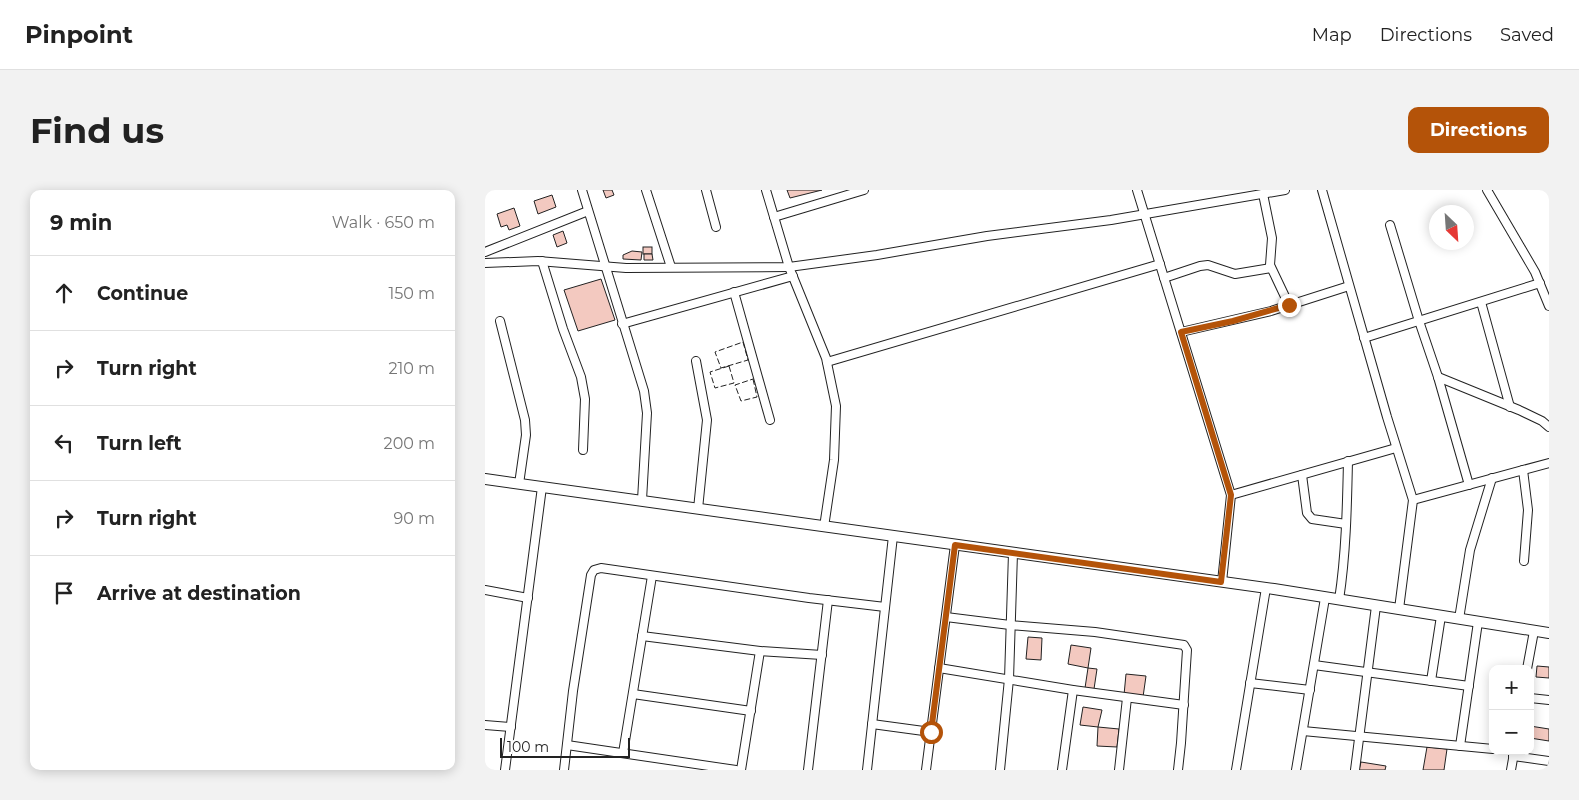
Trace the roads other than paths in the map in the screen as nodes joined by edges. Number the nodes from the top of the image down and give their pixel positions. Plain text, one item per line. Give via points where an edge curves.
1 (582, 190) edge
2 (646, 190) edge
3 (706, 190) edge
4 (766, 190) edge
5 (864, 190) edge
6 (1137, 190) edge
7 (1285, 190) edge
8 (1322, 190) edge
9 (1487, 190) edge
10 (1263, 194) junction
11 (588, 210) junction
12 (1144, 214) junction
13 (774, 217) junction
14 (1390, 226) dead end
15 (716, 227) dead end
16 (485, 252) edge
17 (542, 261) junction
18 (485, 263) edge
19 (1160, 264) junction
20 (604, 266) junction
21 (671, 267) junction
22 (789, 267) junction
23 (1271, 268) junction
24 (793, 276) junction
25 (1164, 278) junction
26 (1539, 283) junction
27 (1349, 286) junction
28 (734, 292) junction
29 (1481, 302) junction
30 (1548, 302) edge
31 (1289, 305) junction
32 (500, 321) dead end
33 (1419, 321) junction
34 (623, 324) junction
35 (1181, 332) junction
36 (1364, 338) junction
37 (697, 361) dead end
38 (827, 362) junction
39 (1438, 377) junction
40 (1510, 406) junction
41 (770, 420) dead end
42 (1549, 427) edge
43 (1396, 448) junction
44 (583, 450) dead end
45 (1349, 461) junction
46 (1549, 463) edge
47 (1523, 470) junction
48 (1302, 474) junction
49 (1492, 478) junction
50 (485, 479) edge
51 (519, 484) junction
52 (1469, 484) junction
53 (542, 487) junction
54 (1231, 495) junction
55 (642, 500) junction
56 (1413, 500) junction
57 (698, 508) junction
58 (1346, 524) junction
59 (824, 527) junction
60 (893, 536) junction
61 (955, 545) junction
62 (1013, 553) junction
63 (1524, 561) dead end
64 (652, 576) junction
65 (1221, 582) junction
66 (1266, 588) junction
67 (485, 590) edge
68 (528, 598) junction
69 (1325, 598) junction
70 (828, 600) junction
71 (1339, 600) junction
72 (1376, 606) junction
73 (885, 607) junction
74 (1399, 609) junction
75 (1441, 616) junction
76 (946, 617) junction
77 (1459, 619) junction
78 (1478, 622) junction
79 (1010, 625) junction
80 (1533, 631) junction
81 (1549, 633) edge
82 (642, 636) junction
83 (760, 651) junction
84 (822, 655) junction
85 (1314, 665) junction
86 (1528, 665) edge
87 (939, 668) junction
88 (1368, 672) junction
89 (1009, 678) junction
90 (1431, 681) junction
91 (1250, 683) junction
92 (1469, 686) junction
93 (1073, 690) junction
94 (1310, 690) junction
95 (633, 694) junction
96 (1127, 698) junction
97 (1534, 698) edge
98 (1549, 700) edge
99 (1184, 705) junction
100 (751, 711) junction
101 (872, 724) junction
102 (485, 725) edge
103 (511, 727) junction
104 (1303, 731) junction
105 (931, 732) junction
106 (1358, 736) junction
107 (567, 745) junction
108 (1460, 746) junction
109 (1489, 749) edge
110 (623, 753) junction
111 (1514, 755) edge
112 (1519, 755) edge
113 (1549, 761) edge
114 (505, 770) edge
115 (564, 770) edge
116 (736, 770) edge
117 (741, 770) edge
118 (808, 770) edge
119 (867, 770) edge
120 (926, 770) edge
121 (999, 770) edge
122 (1062, 770) edge
123 (1119, 770) edge
124 (1178, 770) edge
125 (1236, 770) edge
126 (1296, 770) edge
127 (1355, 770) edge
128 (1511, 770) edge

1 - 11 street
2 - 21 street
3 - 15 street
4 - 13 street
5 - 13 street
6 - 12 street
7 - 10 street
8 - 27 street
9 - 26 street
10 - 12 street
10 - 23 street via 1272,238
11 - 16 street
11 - 20 street
12 - 19 street
12 - 22 street
13 - 22 street
14 - 33 street
17 - 18 street
17 - 20 street
17 - 44 street via 581,377 585,399
19 - 25 street
19 - 38 street
20 - 21 street
20 - 34 street
21 - 22 street
22 - 24 street
23 - 25 street via 1235,274 1208,265
23 - 31 street
24 - 28 street
24 - 38 street
25 - 35 street
26 - 29 street
26 - 30 street
27 - 31 street
27 - 36 street
28 - 34 street
28 - 41 street
29 - 33 street
29 - 40 street
31 - 35 street
32 - 51 street via 525,420
33 - 36 street
33 - 39 street
34 - 55 street via 644,391 647,413
35 - 54 street
36 - 43 street
37 - 57 street via 707,420
38 - 59 street via 836,406 834,460
39 - 40 street
39 - 52 street
40 - 42 street
43 - 45 street
43 - 56 street
45 - 48 street
45 - 58 street
46 - 47 street
47 - 49 street
47 - 63 street via 1528,510
48 - 54 street
48 - 58 street via 1309,516
49 - 52 street
49 - 77 street via 1470,550
50 - 51 street
51 - 53 street
52 - 56 street
53 - 55 street
53 - 68 street
54 - 65 street
55 - 57 street
56 - 74 street
57 - 59 street
58 - 71 street
59 - 60 street
60 - 61 street
60 - 73 street
61 - 62 street
61 - 76 street
62 - 65 street
62 - 79 street
64 - 70 street
64 - 82 street
64 - 107 street via 601,568 591,575
65 - 66 street
66 - 69 street
66 - 91 street
67 - 68 street
68 - 103 street
69 - 71 street
69 - 85 street
70 - 73 street
70 - 84 street
71 - 72 street
72 - 74 street
72 - 88 street
73 - 101 street
74 - 75 street
75 - 77 street
75 - 90 street
76 - 79 street
76 - 87 street
77 - 78 street
78 - 80 street
78 - 92 street
79 - 89 street
79 - 99 street via 1095,632 1184,645 1187,650
80 - 81 street
80 - 86 street
82 - 83 street
82 - 95 street
83 - 84 street
83 - 100 street
84 - 118 street
85 - 88 street
85 - 94 street
87 - 89 street
87 - 105 street
88 - 90 street
88 - 106 street
89 - 93 street
89 - 121 street
90 - 92 street
91 - 94 street
91 - 125 street
92 - 108 street
93 - 96 street
93 - 122 street
94 - 104 street
95 - 100 street
95 - 110 street
96 - 99 street
96 - 123 street
97 - 98 street
99 - 124 street
100 - 117 street
101 - 105 street
101 - 119 street
102 - 103 street
103 - 114 street
104 - 106 street
104 - 126 street
105 - 120 street
106 - 108 street
106 - 127 street
107 - 110 street
107 - 115 street
108 - 109 street
110 - 116 street
111 - 128 street
112 - 113 street

